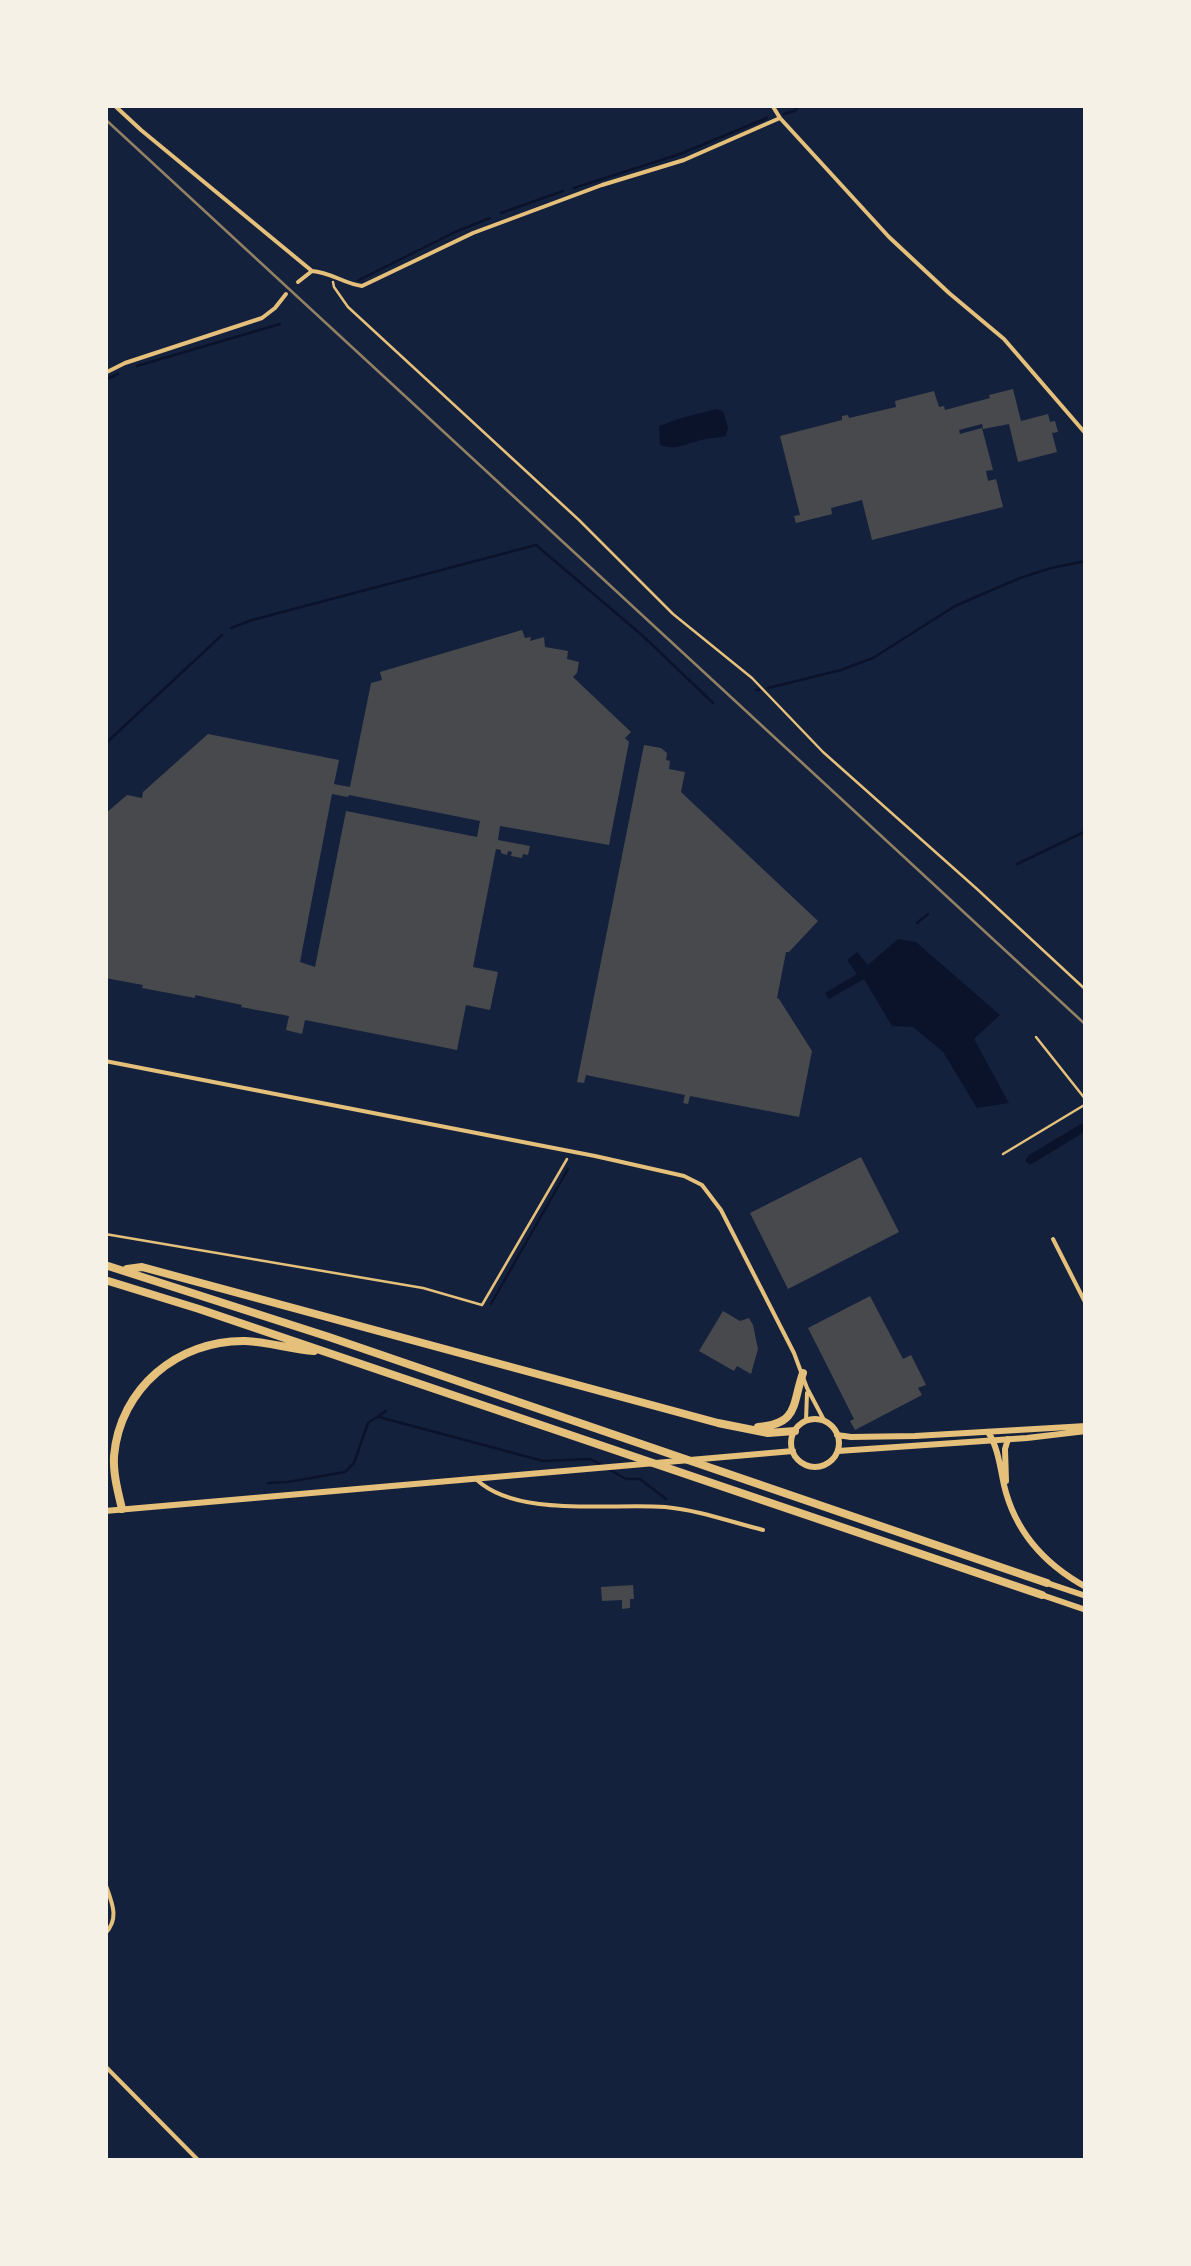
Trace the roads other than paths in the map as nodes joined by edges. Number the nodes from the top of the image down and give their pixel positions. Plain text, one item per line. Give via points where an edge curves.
1 (114, 105) edge
2 (772, 105) edge
3 (780, 118) junction
4 (312, 271) junction
5 (298, 282) dead end
6 (286, 294) dead end
7 (105, 373) edge
8 (1086, 434) edge
9 (105, 1062) edge
10 (1053, 1239) dead end
11 (105, 1266) edge
12 (122, 1270) junction
13 (105, 1280) edge
14 (1086, 1304) edge
15 (326, 1352) junction
16 (802, 1373) junction
17 (807, 1388) junction
18 (806, 1422) junction
19 (825, 1422) junction
20 (746, 1428) junction
21 (1086, 1429) edge
22 (795, 1431) junction
23 (988, 1432) junction
24 (838, 1435) junction
25 (1008, 1439) junction
26 (994, 1440) junction
27 (793, 1451) junction
28 (838, 1451) junction
29 (477, 1480) junction
30 (1007, 1497) junction
31 (122, 1509) junction
32 (105, 1511) edge
33 (763, 1530) dead end
34 (1047, 1583) joint
35 (1086, 1587) edge
36 (1042, 1595) joint
37 (1086, 1596) edge
38 (1086, 1610) edge
39 (105, 1884) edge
40 (105, 1934) edge
41 (105, 2066) edge
42 (199, 2161) edge

1 - 4 street
2 - 3 street
3 - 4 street via 684,160 473,232 362,286
3 - 8 street via 915,262 1004,339
4 - 5 street
6 - 7 street via 262,318
9 - 16 street via 684,1176 702,1185 721,1210
10 - 14 street
11 - 12 highway
12 - 20 highway via 142,1267
12 - 34 highway
13 - 15 highway
15 - 31 highway via 244,1341 169,1362 138,1392 120,1424 114,1461
15 - 36 highway
16 - 17 street
16 - 20 highway via 789,1416 772,1426
17 - 18 street
17 - 19 street
18 - 19 main road
18 - 22 main road
19 - 24 main road
20 - 22 highway
21 - 23 main road
21 - 25 main road
22 - 27 main road
23 - 24 main road
23 - 26 main road
24 - 28 main road
25 - 26 main road
25 - 30 main road
26 - 28 main road
26 - 30 main road
27 - 28 main road via 815,1467
27 - 29 main road
29 - 31 main road
29 - 33 street via 502,1496 547,1506 688,1510
30 - 35 main road via 1040,1554
31 - 32 main road
34 - 37 main road
36 - 38 main road
39 - 40 street via 114,1908 114,1924
41 - 42 street

